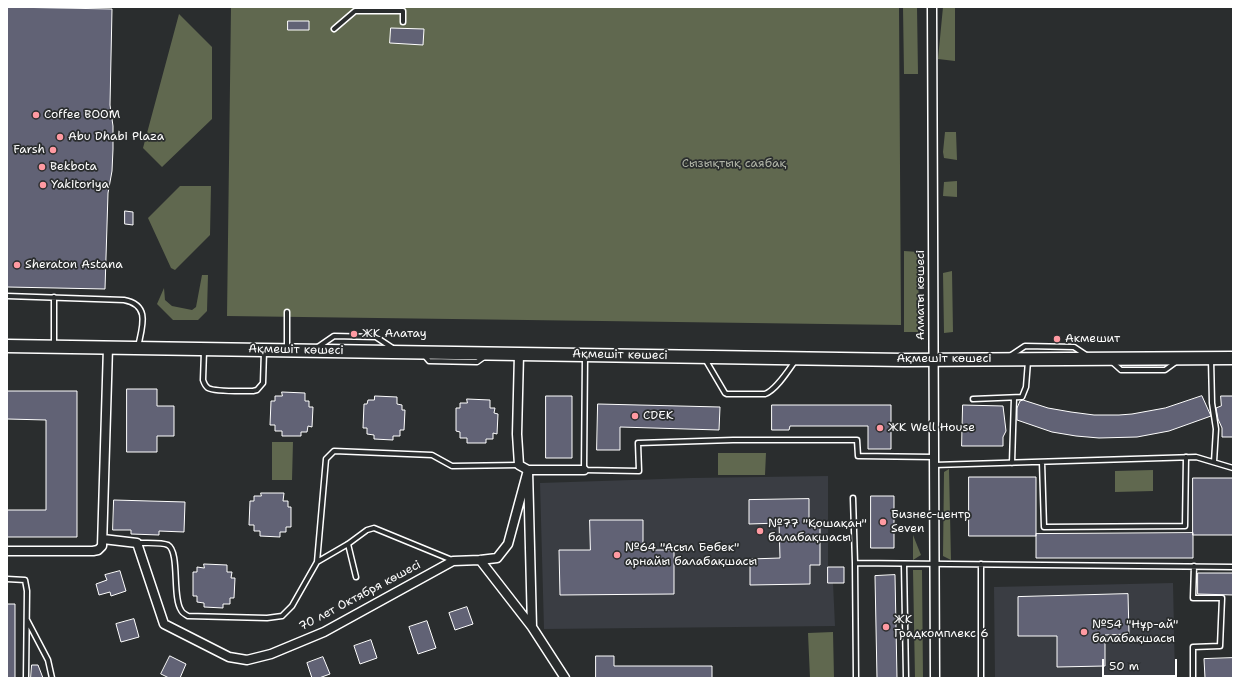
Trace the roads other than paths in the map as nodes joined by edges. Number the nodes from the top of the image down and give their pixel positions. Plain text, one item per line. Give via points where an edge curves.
1 (932, 7) edge
2 (403, 22) dead end
3 (334, 29) dead end
4 (7, 296) edge
5 (54, 297) junction
6 (287, 312) dead end
7 (7, 346) edge
8 (54, 347) junction
9 (108, 347) junction
10 (138, 348) junction
11 (204, 349) junction
12 (264, 350) junction
13 (287, 350) junction
14 (519, 354) junction
15 (585, 355) junction
16 (704, 356) junction
17 (798, 358) junction
18 (1211, 358) junction
19 (1233, 358) edge
20 (933, 359) junction
21 (1006, 359) junction
22 (1028, 359) junction
23 (1091, 359) junction
24 (1014, 398) junction
25 (973, 399) dead end
26 (1186, 457) junction
27 (934, 461) junction
28 (1012, 462) junction
29 (1042, 462) junction
30 (1214, 462) junction
31 (519, 464) junction
32 (1233, 468) edge
33 (528, 470) junction
34 (584, 470) junction
35 (853, 498) dead end
36 (103, 539) junction
37 (137, 543) junction
38 (348, 544) junction
39 (7, 551) edge
40 (480, 560) junction
41 (453, 561) junction
42 (317, 562) junction
43 (855, 564) junction
44 (904, 564) junction
45 (935, 564) junction
46 (981, 564) junction
47 (1194, 566) junction
48 (1233, 567) edge
49 (356, 577) dead end
50 (7, 579) edge
51 (26, 618) junction
52 (532, 627) junction
53 (26, 678) edge
54 (52, 678) edge
55 (565, 678) edge
56 (856, 678) edge
57 (906, 678) edge
58 (935, 678) edge
59 (980, 678) edge
60 (1193, 678) edge

1 - 20 street, Алматы көшесі
2 - 3 lane via 404,11 355,11
4 - 5 lane
5 - 8 lane
5 - 10 lane via 124,300 135,303 142,314
6 - 13 lane
7 - 8 main road, Ақмешіт көшесі
8 - 9 main road, Ақмешіт көшесі
9 - 10 main road, Ақмешіт көшесі
9 - 36 street
10 - 11 main road, Ақмешіт көшесі
11 - 12 main road, Ақмешіт көшесі
11 - 12 lane via 203,380 208,388 252,391 258,390 263,383
12 - 13 main road, Ақмешіт көшесі
13 - 14 main road, Ақмешіт көшесі
14 - 15 main road, Ақмешіт көшесі
14 - 31 street
15 - 16 main road, Ақмешіт көшесі
15 - 34 lane
16 - 17 main road, Ақмешіт көшесі
16 - 17 lane via 725,393 744,394 768,393
17 - 20 main road, Ақмешіт көшесі
18 - 19 main road, Ақмешіт көшесі
18 - 23 main road, Ақмешіт көшесі
18 - 30 lane via 1212,403 1216,429
20 - 21 main road, Ақмешіт көшесі
20 - 27 street, Алматы көшесі
21 - 22 main road, Ақмешіт көшесі
21 - 23 lane via 1024,346 1074,347
22 - 23 main road, Ақмешіт көшесі
22 - 24 lane via 1026,387 1022,397
24 - 25 lane
24 - 28 lane
26 - 29 lane
26 - 29 lane via 1185,526 1044,527
26 - 30 lane
27 - 28 lane
27 - 34 lane via 858,456 857,440 734,440 638,443 639,471
27 - 45 street, Алматы көшесі
28 - 29 lane
30 - 32 lane
31 - 33 street
31 - 42 lane via 452,466 432,455 334,451 326,459
33 - 34 street
33 - 40 street, 70 лет Октября көшесі via 508,544 497,558
33 - 52 street
35 - 43 lane
36 - 37 street
36 - 39 street via 102,546 93,551
37 - 41 street, 70 лет Октября көшесі via 164,624 229,657 247,660 271,654 324,632
37 - 42 lane via 166,544 171,547 177,604 181,612 188,616 282,616 292,606
38 - 41 lane via 374,528
38 - 42 lane
38 - 49 lane
40 - 41 street, 70 лет Октября көшесі
40 - 52 street
43 - 44 lane
43 - 56 lane
44 - 45 lane
44 - 57 lane
45 - 46 lane
45 - 58 street, Алматы көшесі
46 - 47 lane
46 - 59 lane
47 - 48 lane
47 - 60 lane via 1193,598 1222,598 1220,646 1193,647
50 - 51 lane via 25,580
51 - 53 lane
51 - 54 lane via 48,660
52 - 55 street

